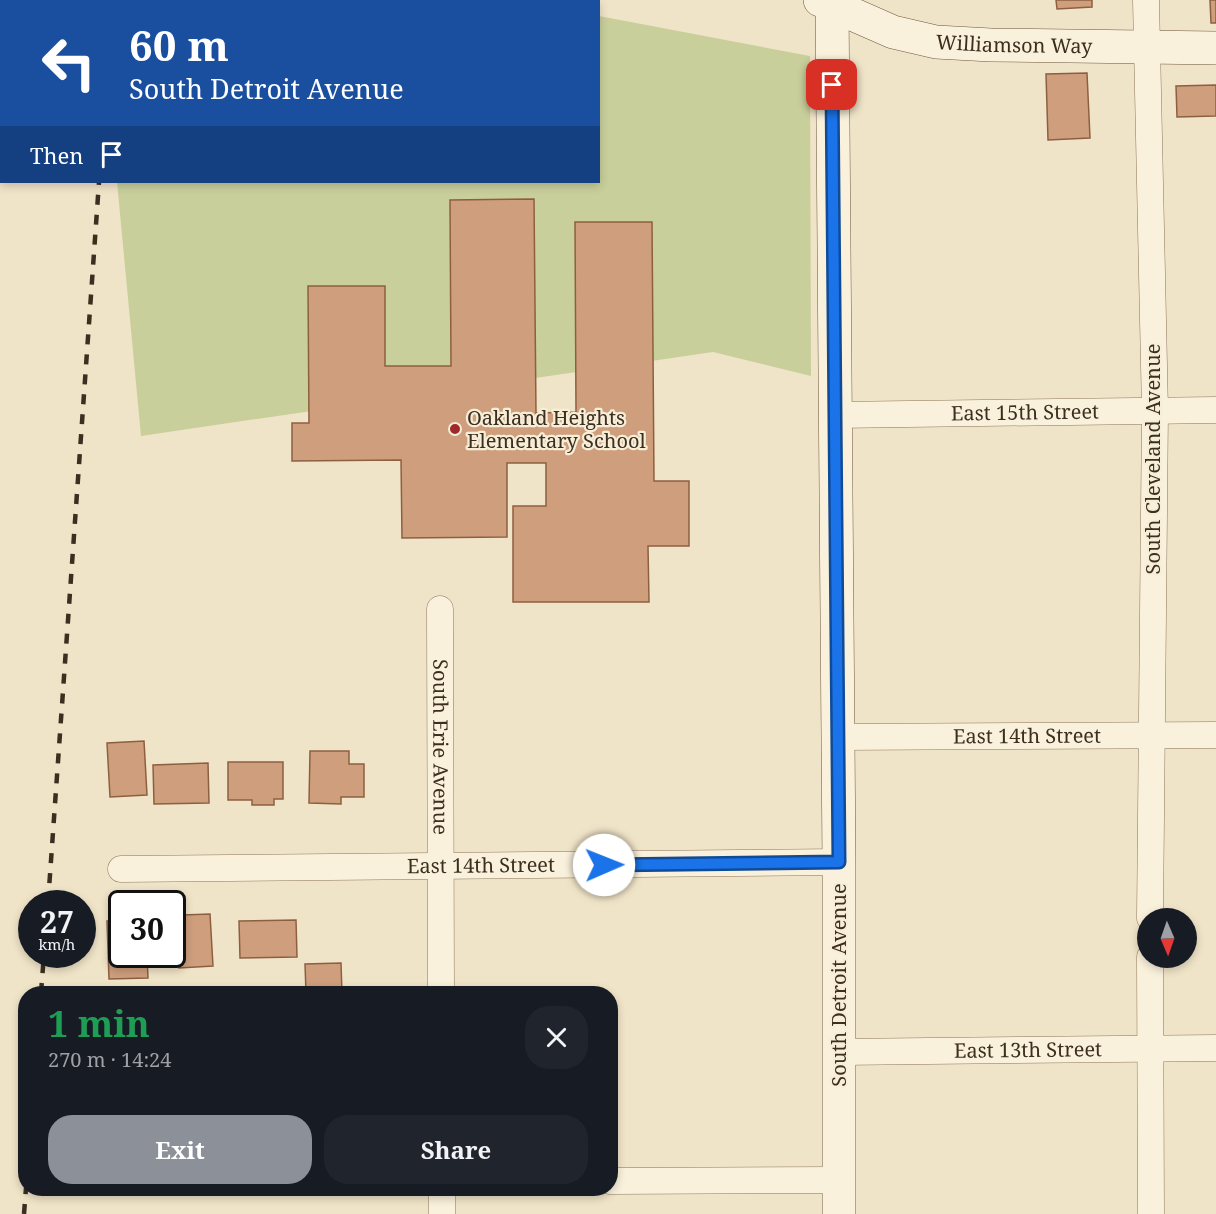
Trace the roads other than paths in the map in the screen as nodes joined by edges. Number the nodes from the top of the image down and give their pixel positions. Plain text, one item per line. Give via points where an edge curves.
1 (1146, 0) edge
2 (828, 2) edge
3 (1146, 46) junction
4 (1216, 48) edge
5 (1216, 410) edge
6 (1155, 411) junction
7 (835, 416) junction
8 (440, 609) dead end
9 (1152, 735) junction
10 (1216, 735) edge
11 (838, 737) junction
12 (839, 862) junction
13 (440, 867) junction
14 (121, 869) dead end
15 (1150, 908) edge
16 (1150, 968) edge
17 (441, 986) edge
18 (1149, 1047) junction
19 (1216, 1048) edge
20 (839, 1052) junction
21 (839, 1180) junction
22 (618, 1181) edge
23 (442, 1196) edge
24 (442, 1214) edge
25 (839, 1214) edge
26 (1151, 1214) edge

1 - 3 street, South Cleveland Avenue
2 - 3 street, Williamson Way via 893,32 936,42
2 - 7 street, South Detroit Avenue
3 - 4 street, Williamson Way
3 - 6 street, South Cleveland Avenue
5 - 6 street, East 15th Street
6 - 7 street, East 15th Street
6 - 9 street, South Cleveland Avenue
7 - 11 street, South Detroit Avenue
8 - 13 street, South Erie Avenue
9 - 10 street, East 14th Street
9 - 11 street, East 14th Street
9 - 15 street, South Cleveland Avenue
11 - 12 street, South Detroit Avenue
12 - 13 street, East 14th Street
12 - 20 street, South Detroit Avenue
13 - 14 street, East 14th Street
13 - 17 street, South Erie Avenue
16 - 18 street
18 - 19 street, East 13th Street
18 - 20 street, East 13th Street
18 - 26 street
20 - 21 street, South Detroit Avenue
21 - 22 street
21 - 25 street, South Detroit Avenue
23 - 24 street

